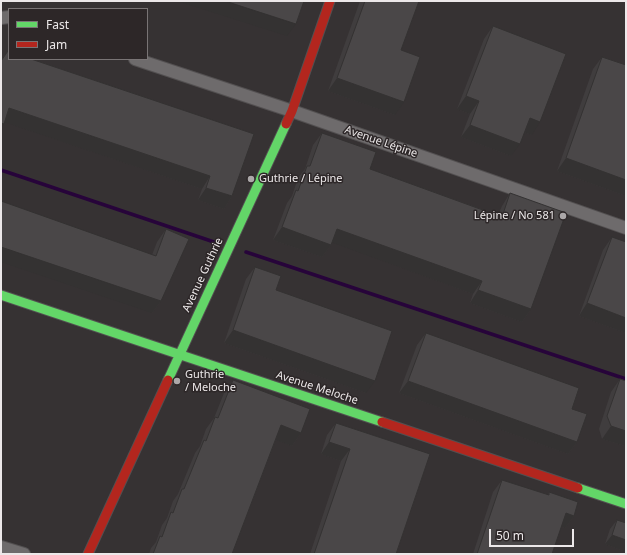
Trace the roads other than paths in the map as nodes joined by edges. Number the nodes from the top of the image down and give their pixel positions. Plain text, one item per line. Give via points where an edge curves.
1 (330, 1) edge
2 (138, 60) edge
3 (292, 111) junction
4 (626, 228) edge
5 (1, 295) edge
6 (180, 354) junction
7 (626, 504) edge
8 (1, 547) edge
9 (24, 554) edge
10 (88, 554) edge

1 - 3 street, Avenue Guthrie
2 - 3 street, Avenue Lépine
3 - 4 street, Avenue Lépine
3 - 6 street, Avenue Guthrie
5 - 6 street, Avenue Meloche
6 - 7 street, Avenue Meloche
6 - 10 street, Avenue Guthrie
8 - 9 street

